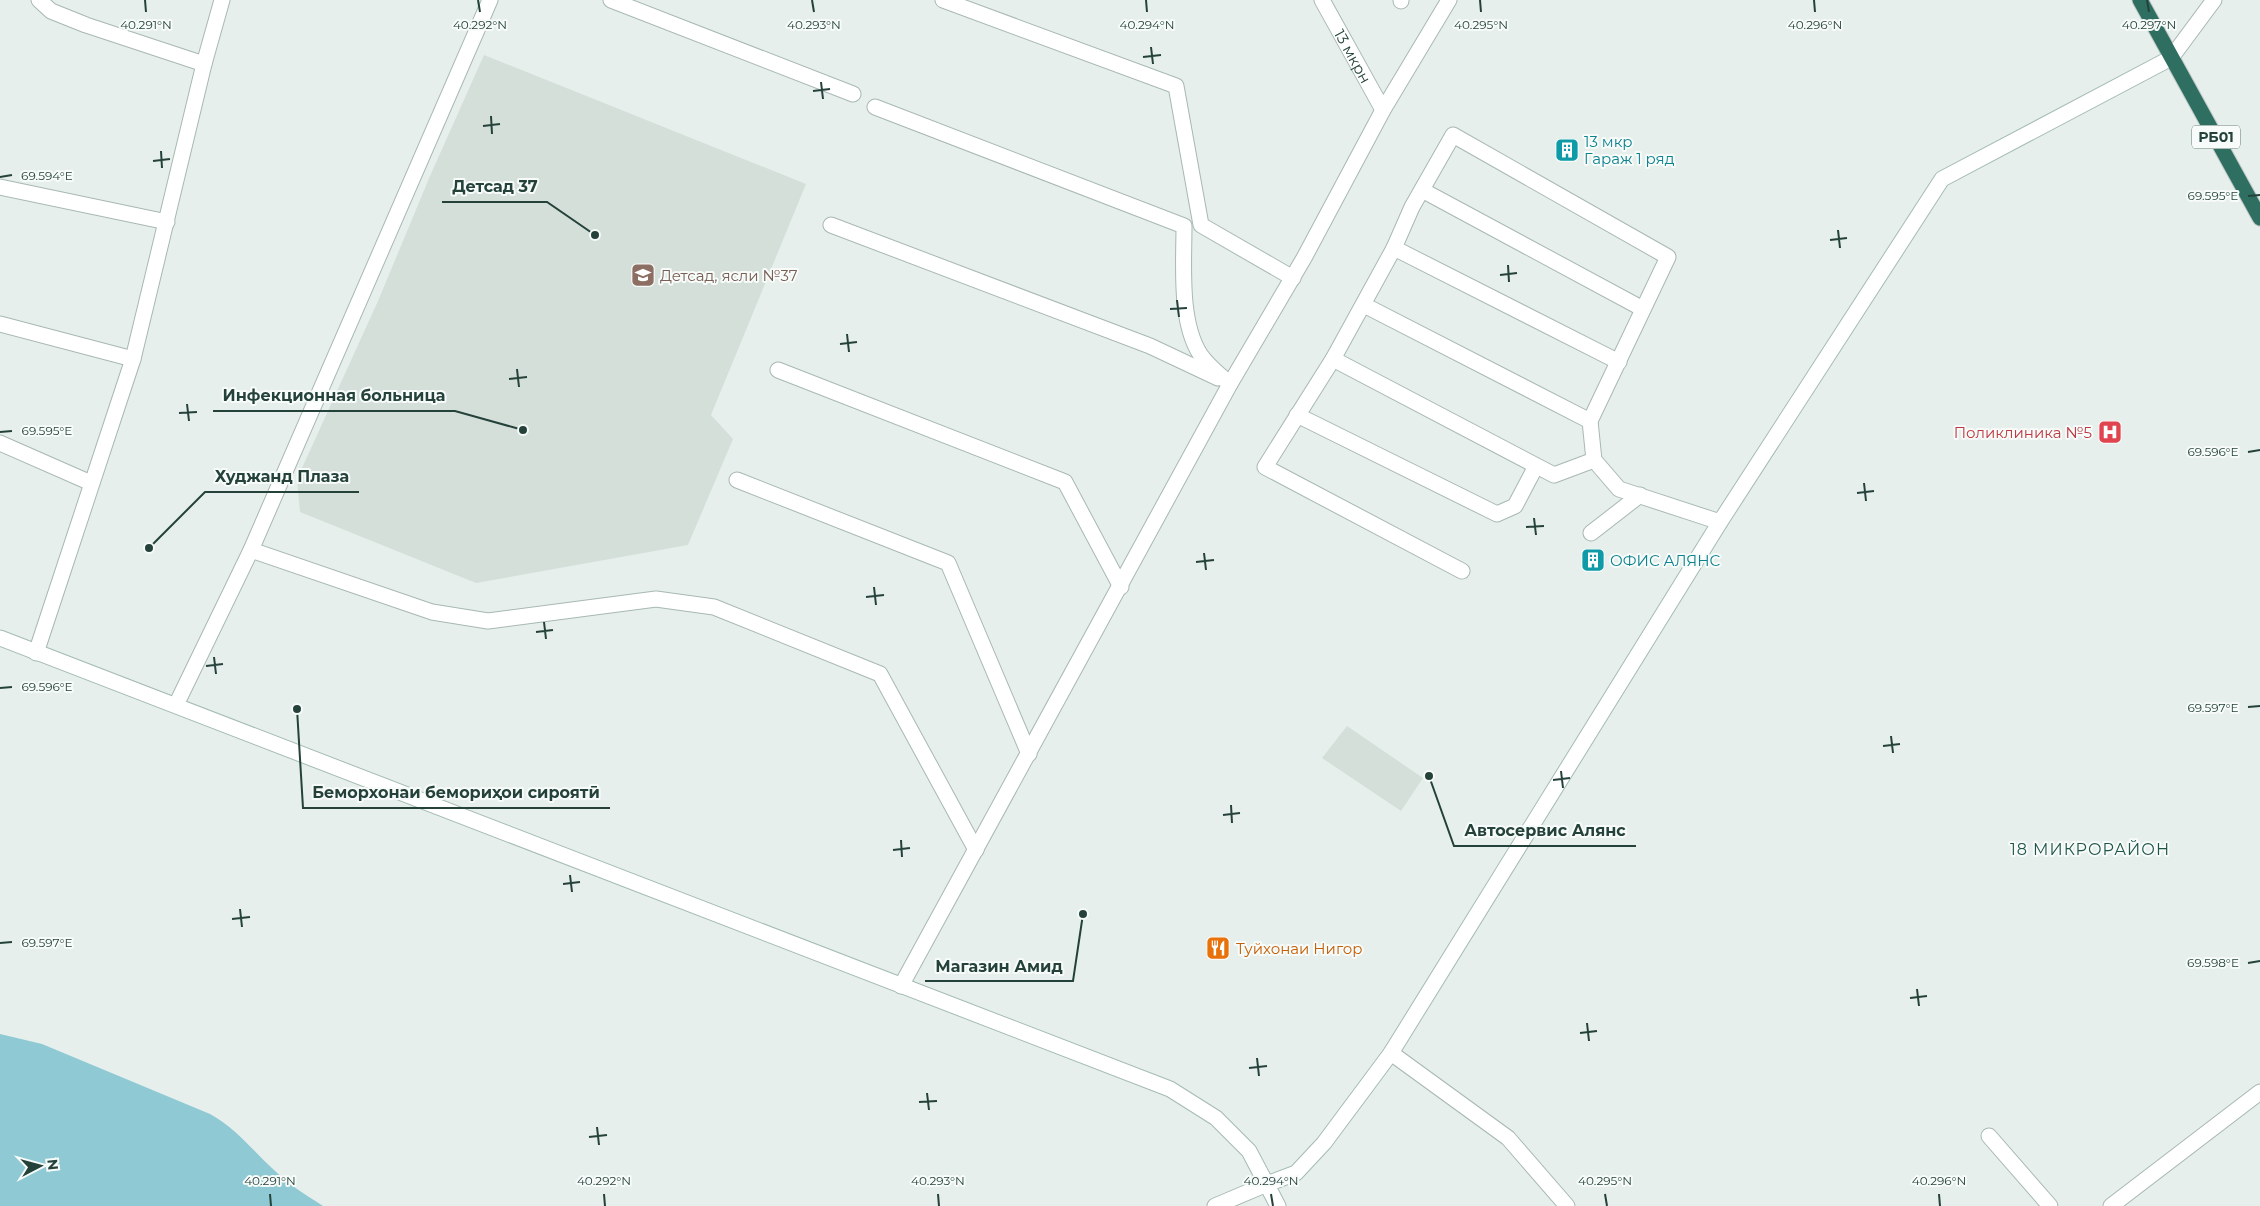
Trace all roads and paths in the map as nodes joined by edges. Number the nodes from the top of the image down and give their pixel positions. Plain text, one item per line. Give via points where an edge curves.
1 (39, 0) edge
2 (222, 0) edge
3 (490, 0) edge
4 (612, 0) edge
5 (943, 0) edge
6 (1322, 0) edge
7 (1449, 0) edge
8 (2140, 0) edge
9 (2214, 0) edge
10 (2171, 58) junction
11 (204, 64) junction
12 (853, 94) dead end
13 (876, 107) dead end
14 (1383, 110) junction
15 (0, 187) edge
16 (1422, 190) junction
17 (2260, 218) edge
18 (167, 222) junction
19 (831, 225) dead end
20 (1394, 248) junction
21 (1293, 278) junction
22 (1364, 305) junction
23 (1643, 310) junction
24 (0, 324) edge
25 (133, 359) junction
26 (1333, 359) junction
27 (1618, 362) junction
28 (778, 370) dead end
29 (1230, 384) junction
30 (1297, 414) junction
31 (1590, 421) junction
32 (0, 442) edge
33 (1594, 460) junction
34 (1536, 466) junction
35 (737, 480) dead end
36 (91, 483) junction
37 (1640, 495) junction
38 (1720, 522) junction
39 (1591, 533) dead end
40 (251, 550) junction
41 (1462, 570) dead end
42 (1121, 587) junction
43 (0, 638) edge
44 (36, 653) junction
45 (176, 705) junction
46 (1029, 754) junction
47 (976, 850) junction
48 (901, 986) junction
49 (1391, 1053) junction
50 (2260, 1092) edge
51 (1989, 1136) dead end
52 (1267, 1184) junction
53 (1214, 1206) edge
54 (1278, 1206) edge
55 (1567, 1206) edge
56 (2050, 1206) edge
57 (2111, 1206) edge

1 - 11 street via 51,11 86,25
2 - 11 street
3 - 40 street
4 - 12 street
5 - 21 street via 1176,86 1201,225
6 - 14 street, 13 мкрн
7 - 14 street
8 - 10 highway, РБ01
9 - 10 street
10 - 17 highway, РБ01
10 - 38 street via 1942,179
11 - 18 street
13 - 29 street via 1184,226 1188,324 1201,355
14 - 21 street
15 - 18 street
16 - 20 street
16 - 23 street
16 - 23 street via 1453,135 1668,257
18 - 25 street
19 - 29 street via 1150,346
20 - 22 street
20 - 27 street
21 - 29 street
22 - 26 street
22 - 31 street
23 - 27 street
24 - 25 street
25 - 36 street
26 - 30 street
26 - 34 street
27 - 31 street
28 - 42 street via 1065,482
29 - 42 street
30 - 34 street via 1497,514 1515,506
30 - 41 street via 1265,467
31 - 33 street
32 - 36 street
33 - 34 street via 1554,475
33 - 37 street via 1618,489
35 - 46 street via 948,563
36 - 44 street
37 - 38 street
37 - 39 street
38 - 49 street
40 - 45 street
40 - 47 street via 432,612 488,622 656,599 714,607 880,674
42 - 46 street
43 - 44 street
44 - 45 street
45 - 48 street
46 - 47 street
47 - 48 street
48 - 52 street via 1170,1089 1216,1118 1249,1151
49 - 52 street via 1324,1143 1296,1173
49 - 55 street via 1508,1138
50 - 57 street
51 - 56 street
52 - 53 street
52 - 54 street

